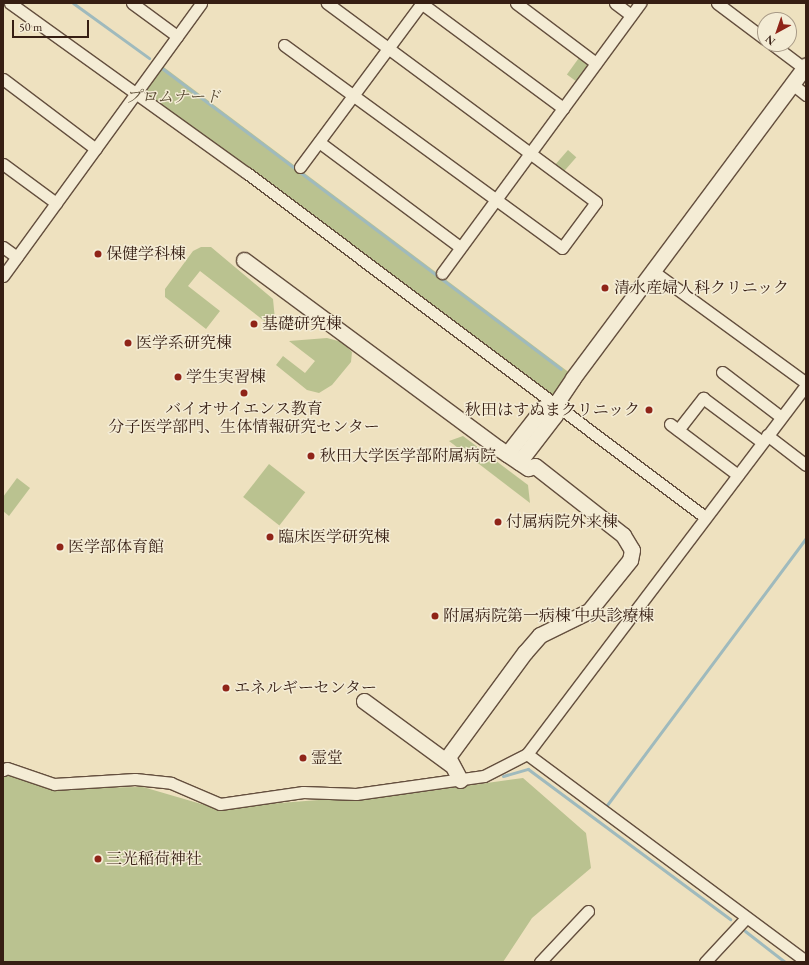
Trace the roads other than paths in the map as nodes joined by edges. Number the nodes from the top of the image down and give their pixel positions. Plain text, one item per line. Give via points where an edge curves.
1 (10, 3) edge
2 (132, 3) edge
3 (201, 3) edge
4 (327, 3) edge
5 (421, 3) edge
6 (516, 3) edge
7 (615, 3) edge
8 (640, 3) edge
9 (718, 3) edge
10 (631, 15) junction
11 (757, 33) edge
12 (177, 36) junction
13 (284, 45) dead end
14 (389, 49) junction
15 (784, 52) edge
16 (596, 63) junction
17 (805, 66) edge
18 (3, 79) edge
19 (792, 84) junction
20 (135, 92) junction
21 (806, 95) edge
22 (353, 96) junction
23 (563, 108) junction
24 (319, 142) junction
25 (96, 149) junction
26 (529, 154) junction
27 (3, 164) edge
28 (300, 167) dead end
29 (494, 200) junction
30 (56, 204) junction
31 (3, 247) edge
32 (460, 247) junction
33 (17, 257) junction
34 (244, 260) dead end
35 (654, 272) junction
36 (442, 273) dead end
37 (3, 276) edge
38 (722, 372) dead end
39 (806, 384) edge
40 (554, 406) junction
41 (781, 417) junction
42 (764, 438) junction
43 (507, 454) junction
44 (519, 462) junction
45 (806, 466) edge
46 (738, 475) junction
47 (705, 517) junction
48 (364, 701) dead end
49 (527, 754) junction
50 (450, 764) junction
51 (3, 770) edge
52 (460, 780) junction
53 (588, 911) dead end
54 (746, 918) junction
55 (806, 961) edge
56 (540, 962) edge
57 (705, 962) edge

1 - 20 street
2 - 12 street
3 - 12 street
4 - 14 street
5 - 14 street
5 - 23 street
6 - 16 street
7 - 10 street
8 - 10 street
9 - 11 street
10 - 16 street
12 - 20 street
13 - 22 street
14 - 22 street
14 - 26 street
15 - 17 street
16 - 23 street
17 - 19 street
18 - 25 street
19 - 21 street
19 - 35 street
20 - 25 street
20 - 40 street
22 - 24 street
22 - 29 street
23 - 26 street
24 - 28 street
24 - 32 street
25 - 30 street
26 - 29 street
26 - 29 street via 596,202 562,248
27 - 30 street
29 - 32 street
30 - 33 street
31 - 33 street
32 - 36 street
33 - 37 street
34 - 43 street
35 - 39 street
35 - 40 street
38 - 41 street
39 - 41 street
40 - 43 street via 543,408
40 - 44 street via 554,416
40 - 47 street
41 - 42 street
42 - 45 street
42 - 46 street
42 - 46 street via 703,398 674,427
43 - 44 street
44 - 50 street via 528,468 535,466 623,536 632,550 630,560 589,610 540,635 524,652 448,757
46 - 47 street
47 - 49 street
48 - 50 street
49 - 52 street via 484,776
49 - 54 street
50 - 52 street
51 - 52 street via 7,768 54,784 134,779 170,783 220,804 303,792 356,794
53 - 56 street
54 - 55 street
54 - 57 street

